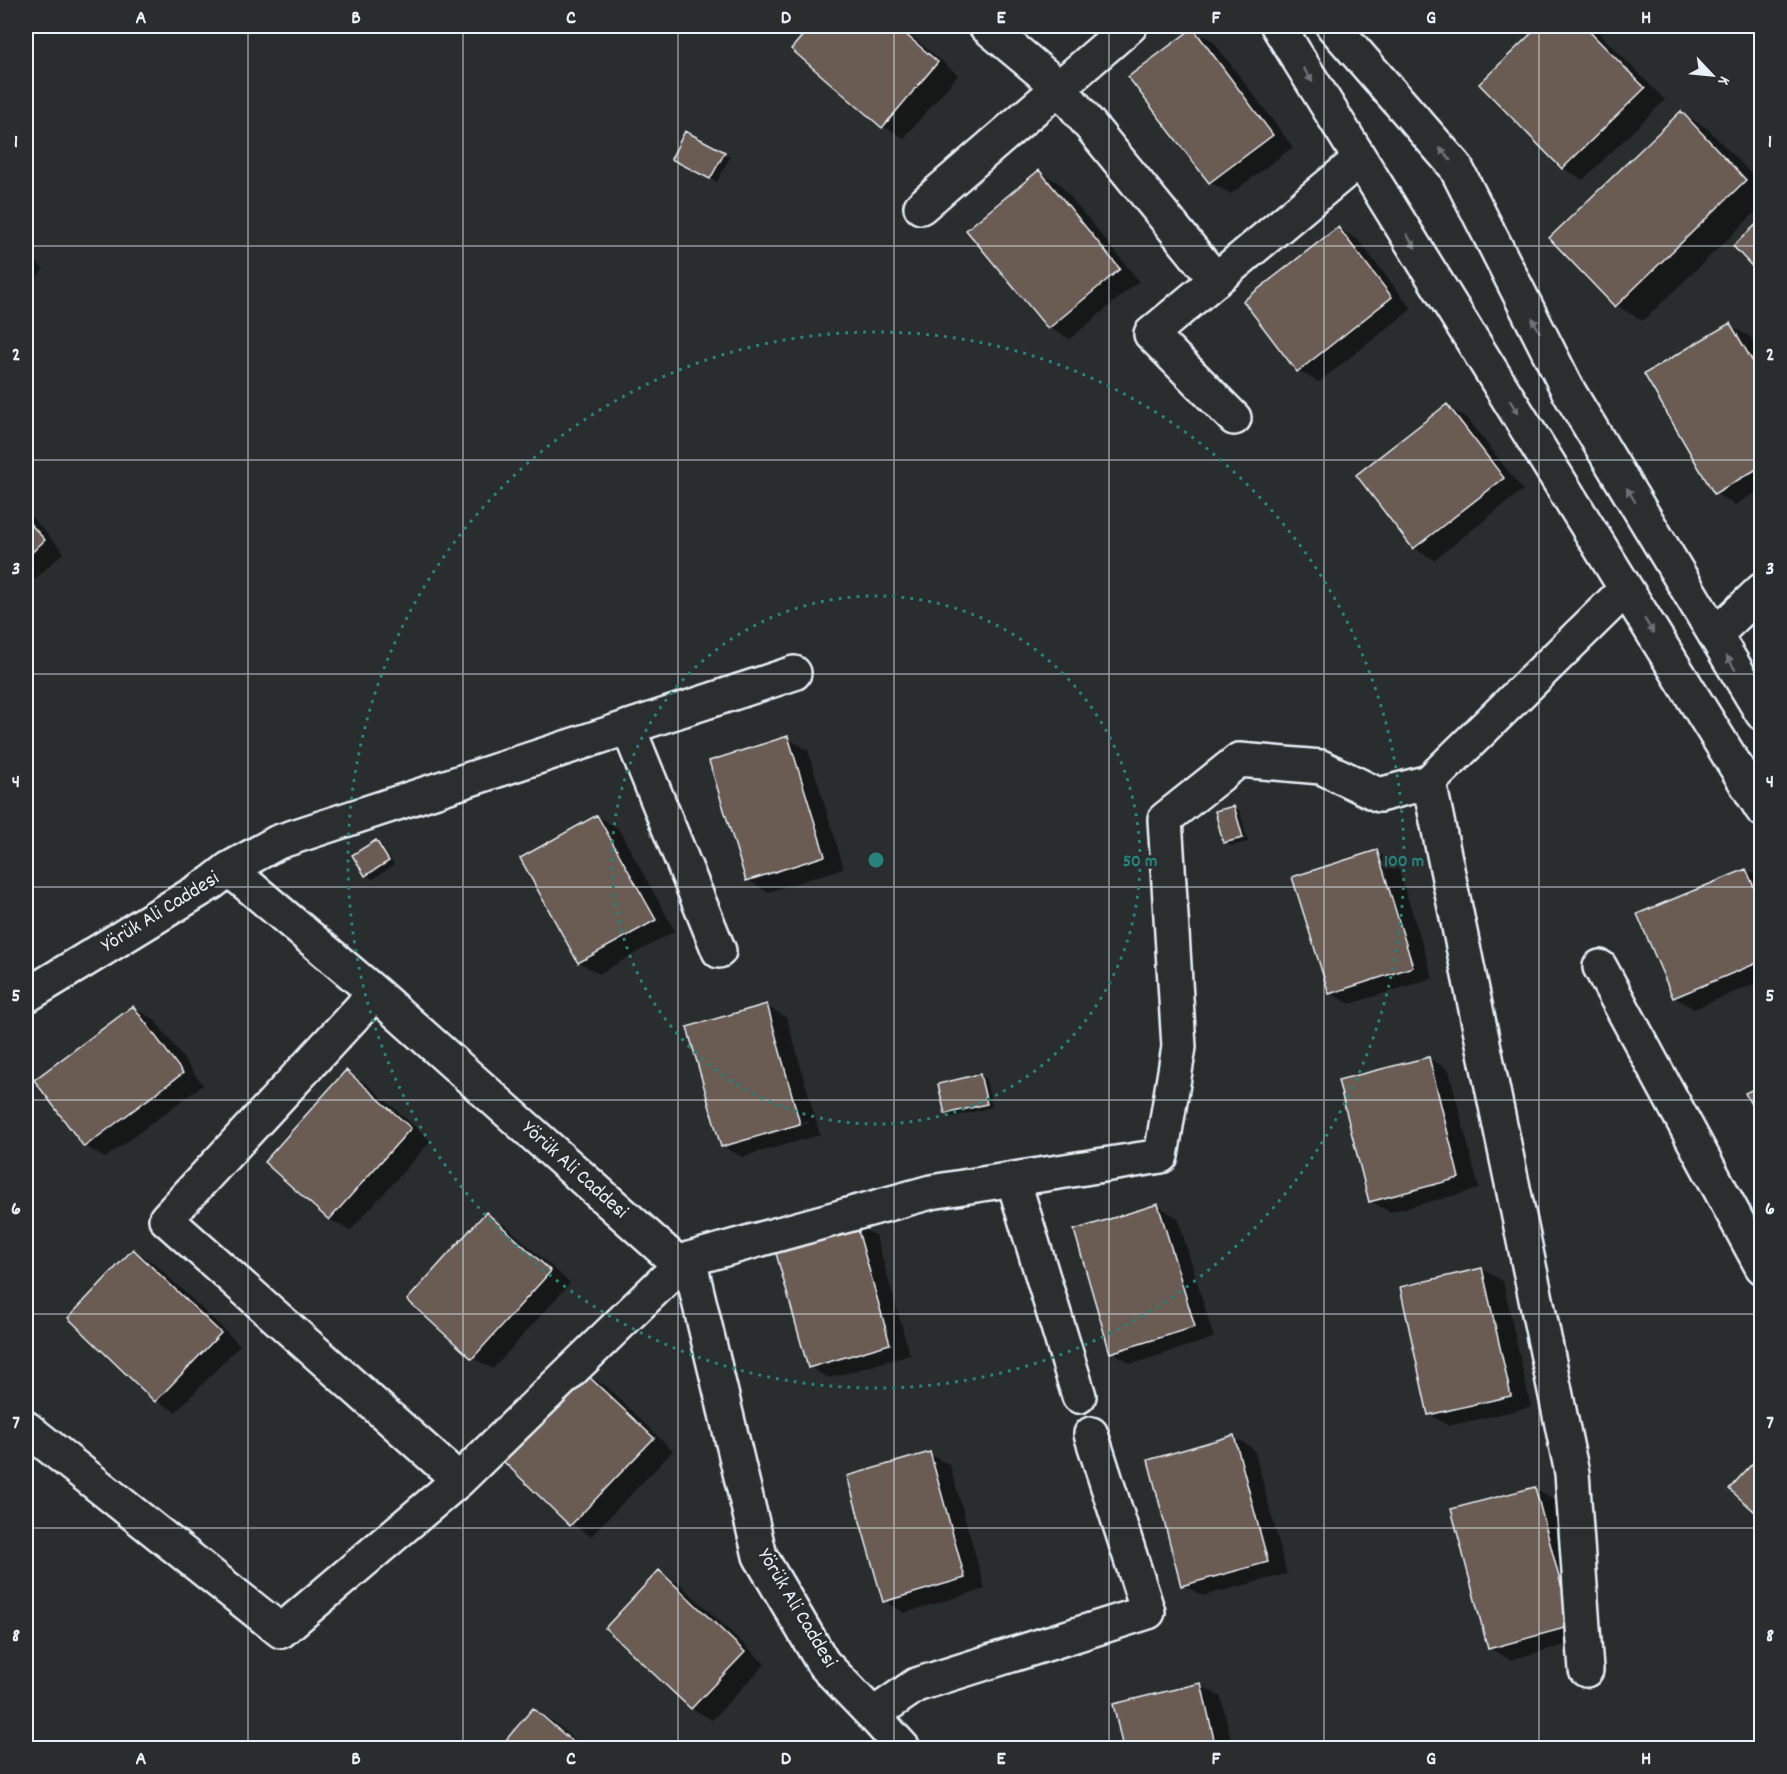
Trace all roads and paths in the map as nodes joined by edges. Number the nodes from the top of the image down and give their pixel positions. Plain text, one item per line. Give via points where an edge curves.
1 (986, 26) edge
2 (1130, 26) edge
3 (1278, 26) edge
4 (1333, 26) edge
5 (1059, 87) junction
6 (1360, 159) junction
7 (921, 207) dead end
8 (1216, 280) junction
9 (1234, 418) dead end
10 (1626, 589) junction
11 (1761, 590) edge
12 (1715, 635) junction
13 (794, 674) dead end
14 (1761, 713) edge
15 (628, 728) junction
16 (1429, 782) junction
17 (1761, 809) edge
18 (229, 869) junction
19 (719, 951) dead end
20 (1600, 967) dead end
21 (375, 993) junction
22 (26, 996) edge
23 (1013, 1179) junction
24 (684, 1262) junction
25 (1761, 1267) edge
26 (1079, 1396) dead end
27 (26, 1428) edge
28 (1091, 1434) dead end
29 (459, 1480) junction
30 (1586, 1670) dead end
31 (873, 1714) junction
32 (903, 1749) edge

1 - 5 street
2 - 5 street
3 -> 6 street
12 -> 4 street via 1569,392 1455,166
5 - 7 street
5 - 8 street
6 - 8 street
6 -> 10 street
8 - 9 street via 1151,334
10 - 16 street
10 -> 17 street
11 - 12 street
14 -> 12 street
13 - 15 street
15 - 18 street via 278,842
15 - 19 street
16 - 23 street via 1379,795 1321,767 1239,760 1166,819 1179,1047 1161,1156
16 - 30 street via 1572,1473
18 - 21 street, Yörük Ali Caddesi
18 - 22 street, Yörük Ali Caddesi
20 - 25 street
21 - 24 street, Yörük Ali Caddesi
21 - 29 street via 166,1219
23 - 24 street via 931,1192
23 - 26 street
24 - 29 street
24 - 31 street, Yörük Ali Caddesi via 760,1556 823,1663
27 - 29 street via 281,1631
28 - 31 street via 1148,1612 916,1685
31 - 32 street, Yörük Ali Caddesi

